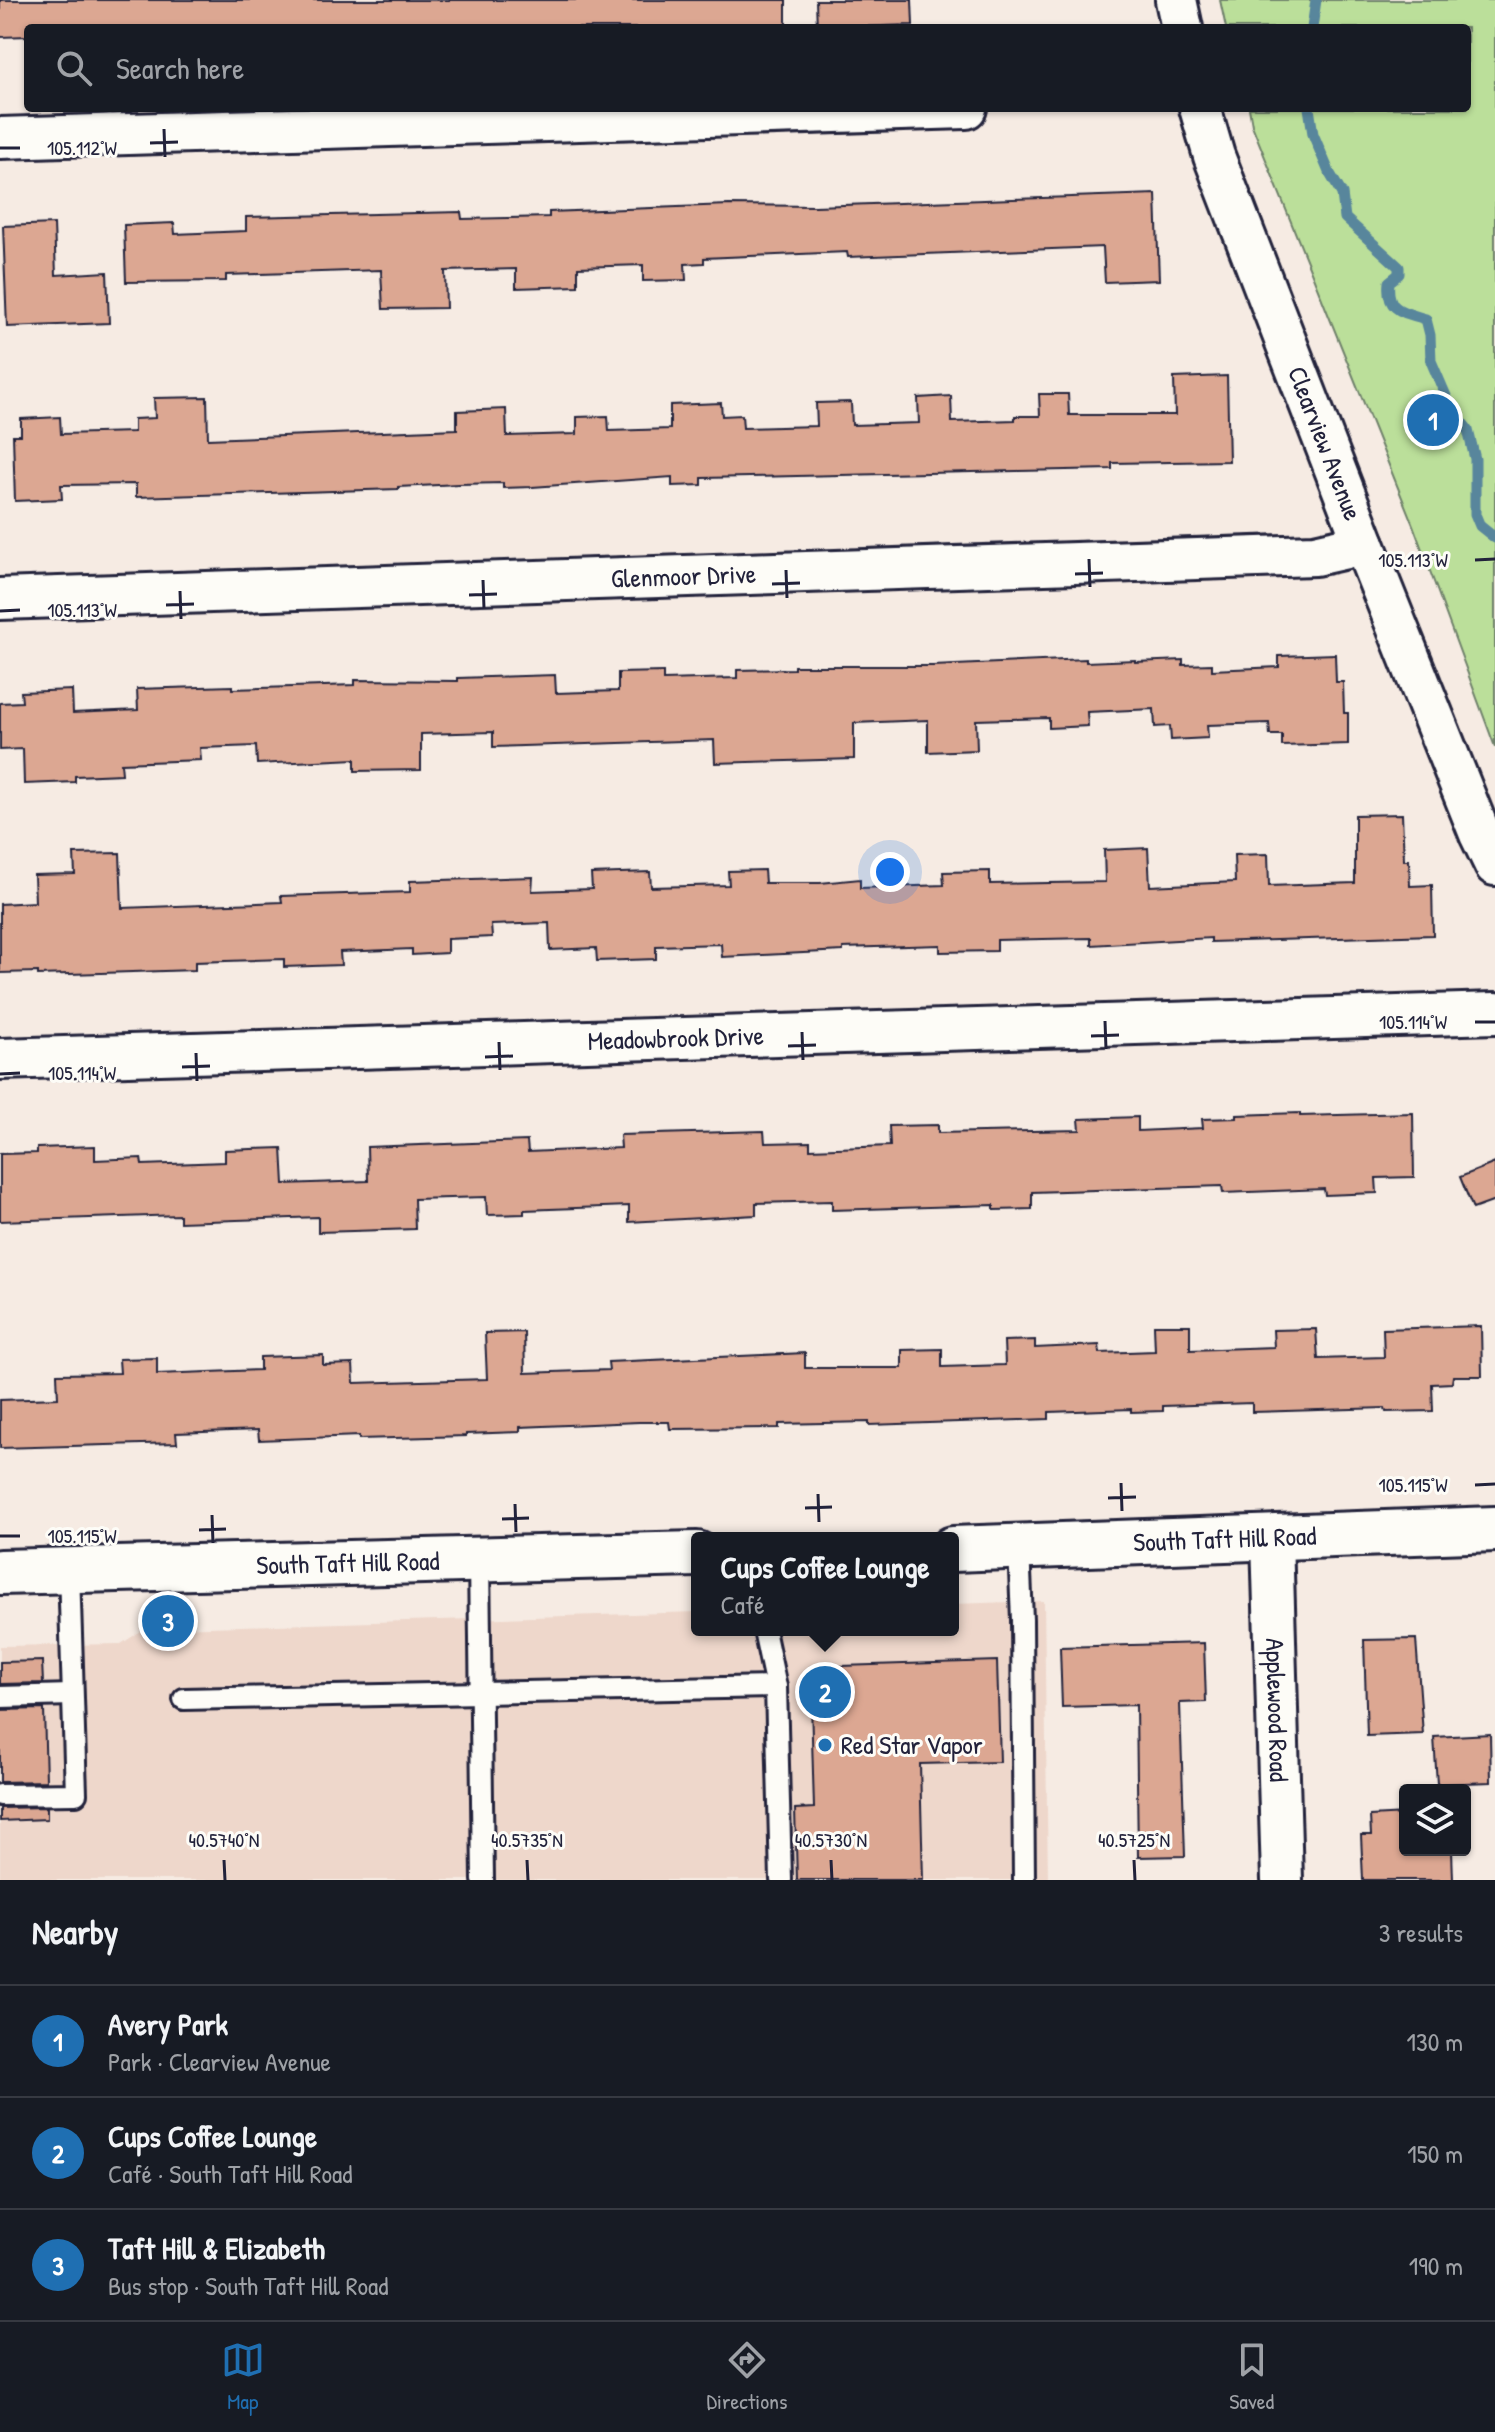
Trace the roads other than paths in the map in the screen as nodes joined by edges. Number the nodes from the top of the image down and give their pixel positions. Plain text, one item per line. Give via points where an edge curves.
1 (1176, 0) edge
2 (1181, 24) edge
3 (837, 112) edge
4 (1201, 112) edge
5 (0, 138) edge
6 (1364, 544) junction
7 (0, 599) edge
8 (1495, 865) edge
9 (1495, 1013) edge
10 (0, 1059) edge
11 (1495, 1529) edge
12 (1272, 1538) junction
13 (1019, 1547) junction
14 (959, 1549) edge
15 (691, 1554) edge
16 (479, 1559) junction
17 (69, 1570) junction
18 (0, 1572) edge
19 (765, 1636) edge
20 (776, 1687) junction
21 (481, 1693) junction
22 (72, 1695) junction
23 (0, 1697) edge
24 (184, 1699) dead end
25 (0, 1795) edge
26 (483, 1880) edge
27 (781, 1880) edge
28 (1024, 1880) edge
29 (1282, 1880) edge

1 - 2 street
3 - 5 street
4 - 6 street, Clearview Avenue
6 - 7 street, Glenmoor Drive via 1315,555
6 - 8 street, Clearview Avenue
9 - 10 street, Meadowbrook Drive
11 - 12 main road, South Taft Hill Road
12 - 13 main road, South Taft Hill Road
12 - 29 street, Applewood Road
13 - 14 main road, South Taft Hill Road
13 - 28 lane
15 - 16 main road, South Taft Hill Road
16 - 17 main road, South Taft Hill Road
16 - 21 lane
17 - 18 main road, South Taft Hill Road
17 - 22 lane
19 - 20 lane
20 - 21 lane
20 - 27 lane
21 - 24 lane
21 - 26 lane
22 - 23 lane
22 - 25 lane via 76,1794

